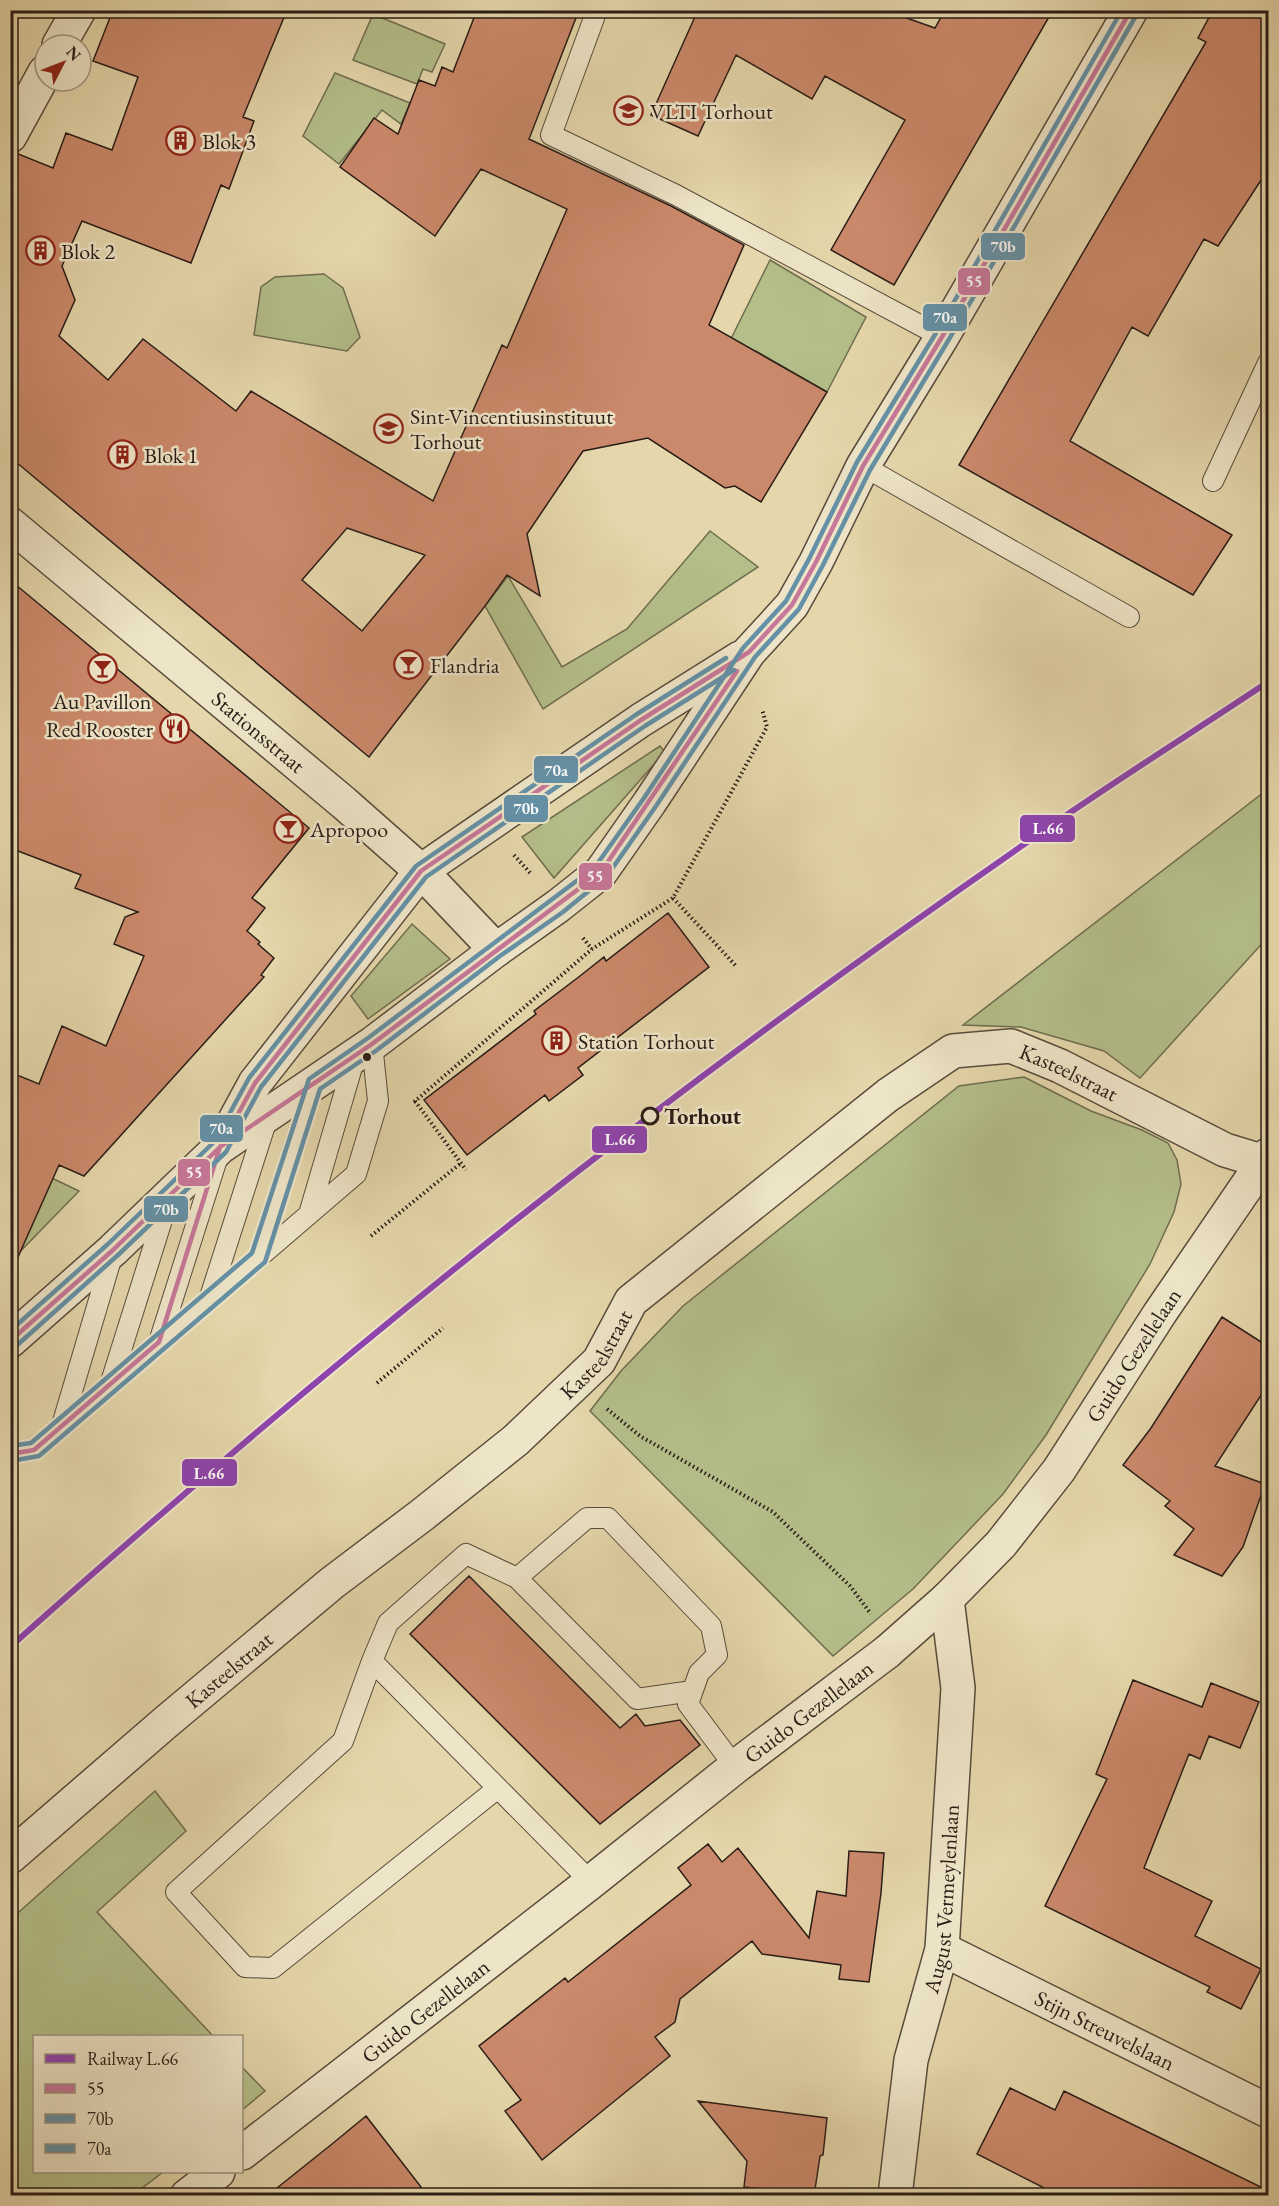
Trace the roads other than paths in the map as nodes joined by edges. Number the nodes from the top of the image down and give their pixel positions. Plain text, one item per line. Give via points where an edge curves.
1 (79, 10) edge
2 (597, 10) edge
3 (1131, 10) edge
4 (66, 33) edge
5 (34, 93) edge
6 (10, 136) edge
7 (942, 337) junction
8 (1269, 363) edge
9 (863, 466) junction
10 (1213, 481) dead end
11 (10, 524) edge
12 (1129, 617) dead end
13 (749, 652) junction
14 (421, 872) junction
15 (496, 950) junction
16 (363, 1050) junction
17 (314, 1084) junction
18 (268, 1114) junction
19 (220, 1147) junction
20 (1267, 1160) edge
21 (170, 1196) junction
22 (309, 1214) junction
23 (113, 1250) junction
24 (259, 1257) junction
25 (209, 1300) junction
26 (10, 1341) edge
27 (159, 1342) junction
28 (110, 1385) junction
29 (63, 1425) junction
30 (10, 1454) edge
31 (517, 1578) junction
32 (947, 1599) junction
33 (372, 1661) junction
34 (692, 1691) junction
35 (735, 1767) junction
36 (498, 1788) junction
37 (10, 1857) edge
38 (591, 1882) junction
39 (942, 1949) junction
40 (1269, 2111) edge
41 (243, 2152) edge
42 (217, 2173) edge
43 (187, 2196) edge
44 (895, 2196) edge

1 - 4 street
2 - 7 lane via 551,135 676,195
3 - 7 street
5 - 6 street
7 - 9 street
8 - 10 lane
9 - 12 lane
9 - 13 street via 792,606
11 - 14 street, Stationsstraat
13 - 14 street via 641,720
13 - 15 street via 601,872
14 - 15 street, Stationsstraat
14 - 19 street via 255,1083
15 - 16 street
16 - 17 street
16 - 22 lane
16 - 22 lane via 378,1101 356,1174
17 - 18 street
17 - 24 lane
18 - 19 street
18 - 25 lane
19 - 21 street
19 - 27 lane
20 - 32 street, Guido Gezellelaan via 1160,1313 1059,1470 1001,1544
20 - 37 street, Kasteelstraat via 1225,1150 1060,1066 1011,1046 954,1051 888,1095 631,1301 599,1361 516,1440 332,1583
21 - 23 street
21 - 28 lane
22 - 24 lane
23 - 26 street
23 - 29 lane
24 - 25 lane
25 - 27 lane
27 - 28 lane
28 - 29 lane
29 - 30 lane via 34,1450
31 - 33 lane via 466,1554 388,1623
31 - 34 lane via 637,1699
31 - 34 lane via 587,1518 608,1518 711,1626 717,1654 699,1673
32 - 35 street, Guido Gezellelaan via 887,1652
32 - 39 street, August Vermeylenlaan via 958,1688
33 - 36 lane
33 - 36 lane via 343,1741 176,1892 245,1967 273,1968
34 - 35 lane via 688,1704
35 - 38 street, Guido Gezellelaan
36 - 38 lane
38 - 41 street, Guido Gezellelaan
39 - 40 street, Stijn Streuvelslaan
39 - 44 street, August Vermeylenlaan via 911,2060
42 - 43 street

